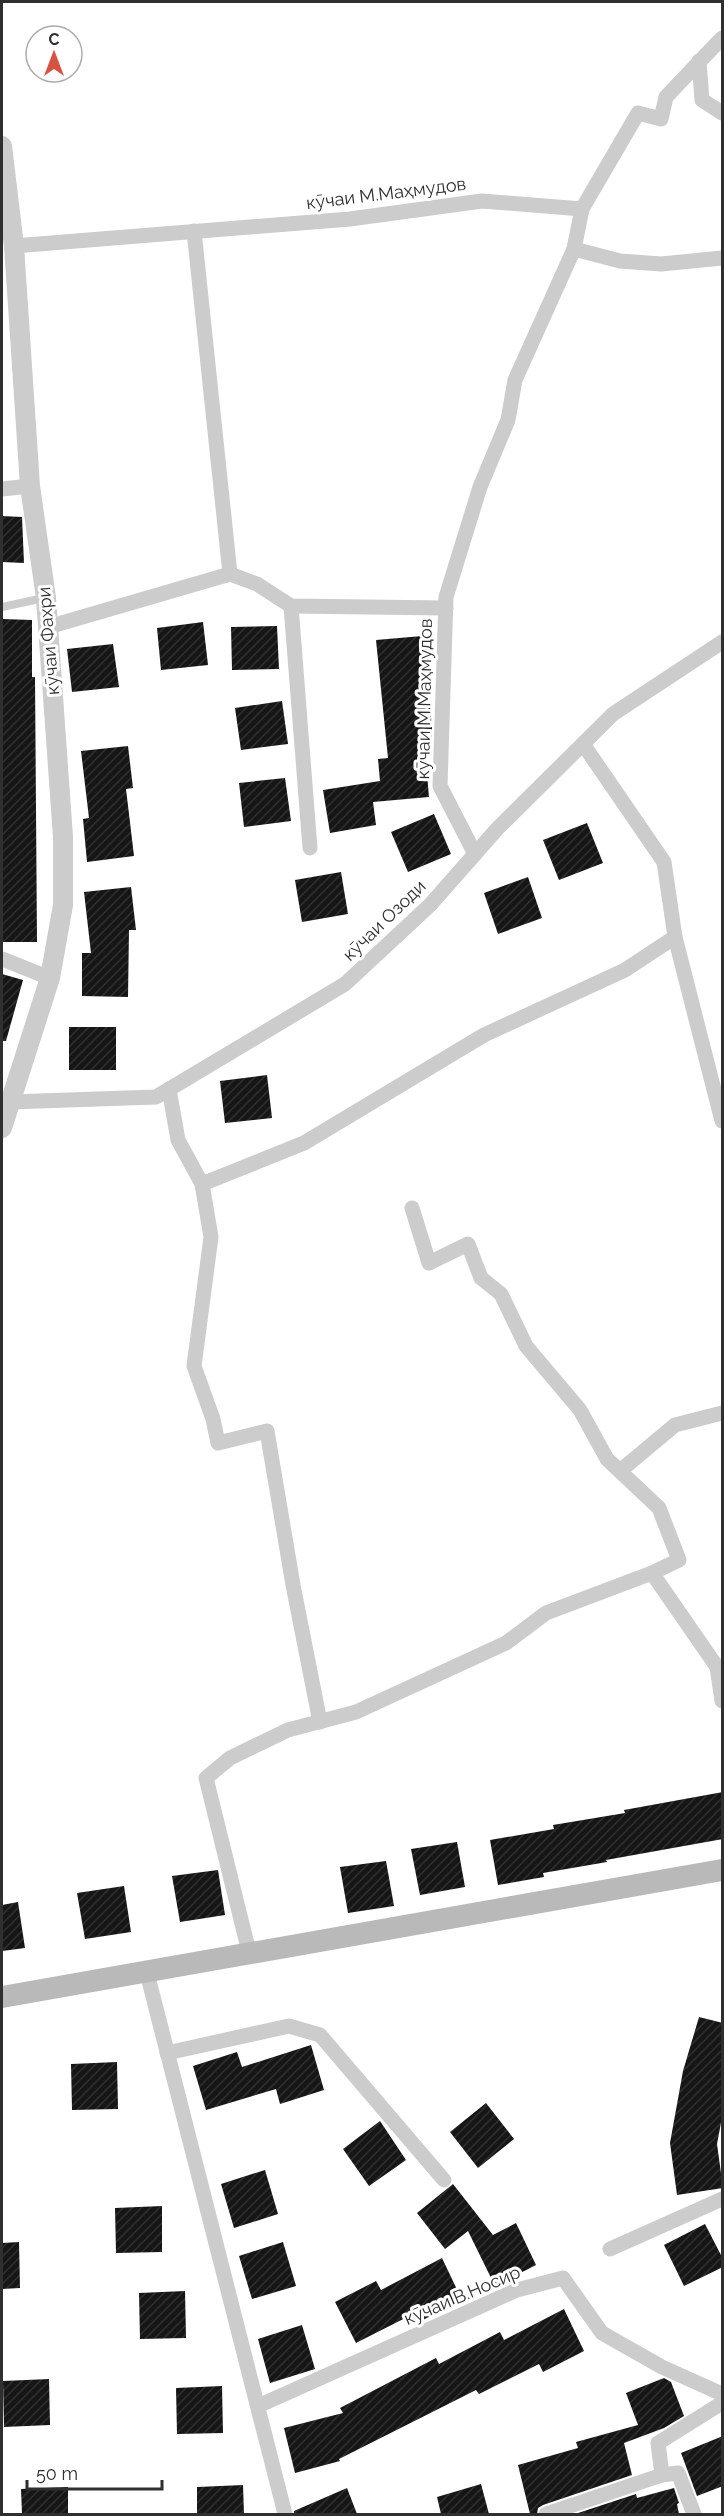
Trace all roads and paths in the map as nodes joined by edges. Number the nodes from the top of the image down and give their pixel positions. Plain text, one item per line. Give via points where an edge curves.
1 (723, 38) edge
2 (699, 61) junction
3 (723, 113) edge
4 (2, 146) edge
5 (3, 173) edge
6 (582, 209) junction
7 (194, 231) junction
8 (14, 246) junction
9 (574, 249) junction
10 (723, 258) edge
11 (30, 486) junction
12 (2, 489) edge
13 (230, 574) junction
14 (46, 598) junction
15 (291, 606) junction
16 (2, 607) edge
17 (446, 608) junction
18 (48, 627) junction
19 (723, 642) edge
20 (583, 744) junction
21 (310, 848) dead end
22 (475, 854) junction
23 (675, 937) junction
24 (2, 959) edge
25 (50, 978) junction
26 (716, 1065) edge
27 (169, 1089) junction
28 (10, 1102) junction
29 (723, 1121) edge
30 (2, 1128) edge
31 (202, 1184) junction
32 (412, 1208) dead end
33 (723, 1413) edge
34 (620, 1471) junction
35 (652, 1573) junction
36 (720, 1666) edge
37 (723, 1701) edge
38 (320, 1722) junction
39 (723, 1870) edge
40 (249, 1952) junction
41 (147, 1973) junction
42 (2, 1997) edge
43 (167, 2053) junction
44 (444, 2180) dead end
45 (723, 2199) edge
46 (610, 2249) dead end
47 (723, 2394) edge
48 (723, 2403) edge
49 (258, 2406) junction
50 (662, 2475) junction
51 (285, 2514) edge
52 (546, 2514) edge
53 (694, 2514) edge

1 - 2 street, кӯчаи М.Маҳмудов
2 - 3 street via 702,100
2 - 6 street, кӯчаи М.Маҳмудов via 666,97 662,118 638,113
4 - 5 street, кӯчаи Фахри
5 - 8 street, кӯчаи Фахри
6 - 7 street, кӯчаи М.Маҳмудов via 482,201 350,219
6 - 9 street, кӯчаи М.Маҳмудов
7 - 8 street, кӯчаи М.Маҳмудов
7 - 13 street
8 - 11 street, кӯчаи Фахри
9 - 10 street via 620,261 660,264
9 - 17 street, кӯчаи М.Маҳмудов via 515,380 508,420 480,487
11 - 12 street
11 - 14 street, кӯчаи Фахри
13 - 15 street via 257,584
13 - 18 street
14 - 16 lane
14 - 18 street, кӯчаи Фахри
15 - 17 street, кӯчаи М.Маҳмудов
15 - 21 street
17 - 22 street, кӯчаи М.Маҳмудов via 440,786
18 - 25 street, кӯчаи Фахри via 63,837 63,905
19 - 20 street, кӯчаи Озоди via 613,714
20 - 22 street, кӯчаи Озоди
20 - 23 street via 664,862
22 - 27 street, кӯчаи Озоди via 430,905 345,984
23 - 26 street
23 - 31 street via 625,969 484,1035 304,1143
24 - 25 street
25 - 28 street, кӯчаи Фахри
26 - 29 street
27 - 28 street, кӯчаи Озоди via 156,1096
27 - 31 street via 178,1140
28 - 30 street, кӯчаи Фахри
31 - 38 street via 211,1238 194,1366 218,1443 267,1431
32 - 34 street via 429,1263 468,1244 481,1278 501,1294 526,1346 580,1410 607,1459
33 - 34 street via 675,1425
34 - 35 street via 659,1508 679,1560
35 - 36 street
35 - 38 street via 546,1613 506,1643 356,1712
36 - 37 street
38 - 40 street via 288,1730 230,1758 206,1778
39 - 40 main road
40 - 41 main road
41 - 42 main road
41 - 43 street
43 - 44 street via 289,2026 320,2035
43 - 49 street
45 - 46 street
47 - 49 street, кӯчаи В.Носир via 662,2367 602,2333 563,2278 517,2290
48 - 50 street via 658,2443
49 - 51 street
50 - 52 street
50 - 53 street via 678,2473

